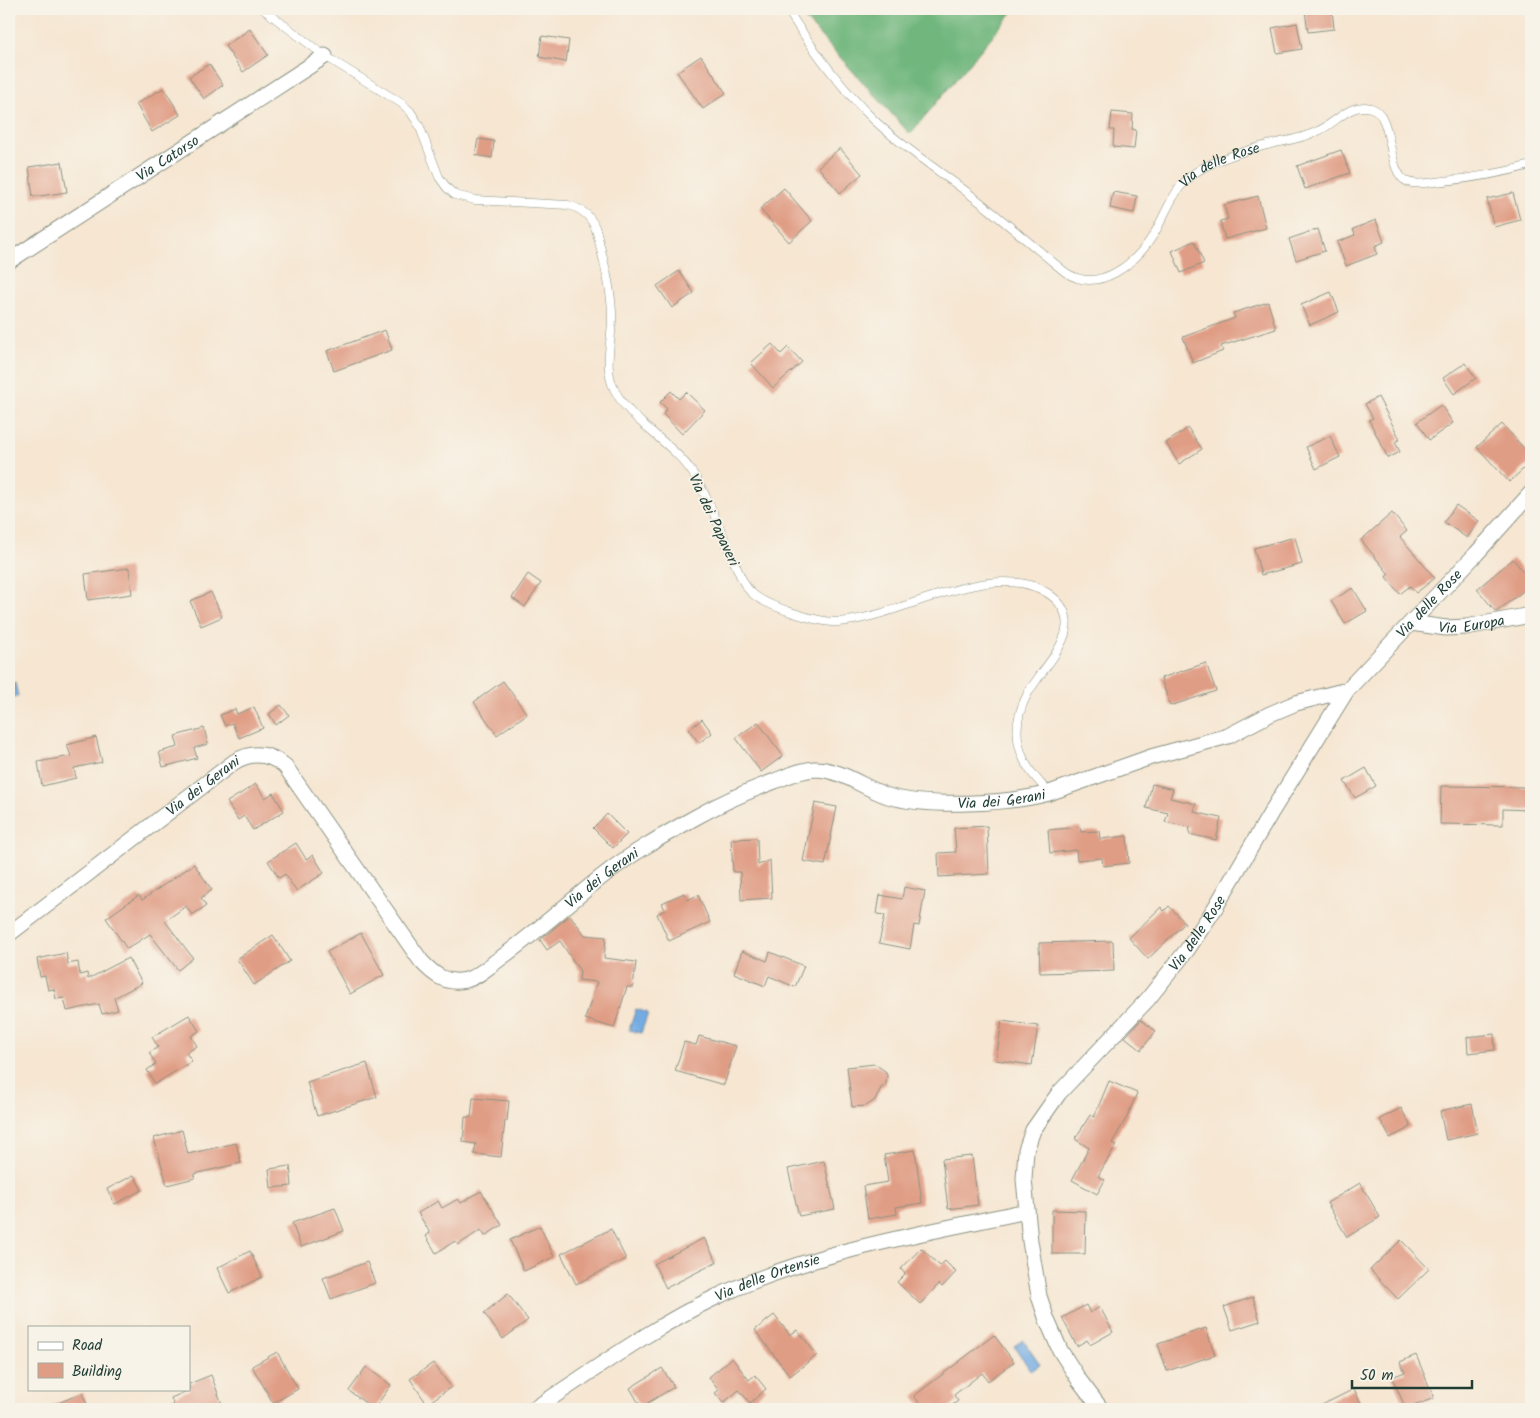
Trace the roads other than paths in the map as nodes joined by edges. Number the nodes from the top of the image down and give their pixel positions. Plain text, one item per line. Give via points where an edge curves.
1 (263, 9) edge
2 (787, 9) edge
3 (325, 56) junction
4 (1531, 165) edge
5 (9, 261) edge
6 (1531, 493) edge
7 (1531, 615) edge
8 (1411, 623) junction
9 (1347, 690) junction
10 (1049, 793) junction
11 (9, 934) edge
12 (1027, 1211) junction
13 (534, 1409) edge
14 (1101, 1409) edge

1 - 3 lane, Via dei Papaveri
2 - 4 lane, Via delle Rose via 859,104 886,130 1065,272 1088,281 1102,279 1132,260 1152,237 1186,180 1201,169 1239,152 1317,132 1353,109 1370,107 1378,112 1400,175 1407,182 1497,174
3 - 5 street, Via Catorso
3 - 10 lane, Via dei Papaveri via 410,111 439,177 455,194 475,200 568,205 588,215 598,233 611,303 609,357 612,382 625,405 690,468 746,586 756,597 792,612 835,622 985,583 1027,585 1054,599 1065,614 1066,633 1026,696 1018,727 1023,759
6 - 8 street, Via delle Rose
7 - 8 street, Via Europa via 1466,627
8 - 9 street, Via delle Rose
9 - 10 street, Via dei Gerani via 1296,703 1221,738 1151,757
9 - 12 street, Via delle Rose via 1216,908 1187,950 1148,1000 1065,1086 1033,1130 1024,1166
10 - 11 street, Via dei Gerani via 978,802 914,801 886,795 828,771 796,773 723,803 640,850 481,972 470,979 454,982 434,974 411,949 285,766 271,757 252,755 234,762
12 - 13 street, Via delle Ortensie via 850,1250 733,1290 665,1324
12 - 14 street, Via delle Rose via 1036,1284 1046,1320 1066,1360

